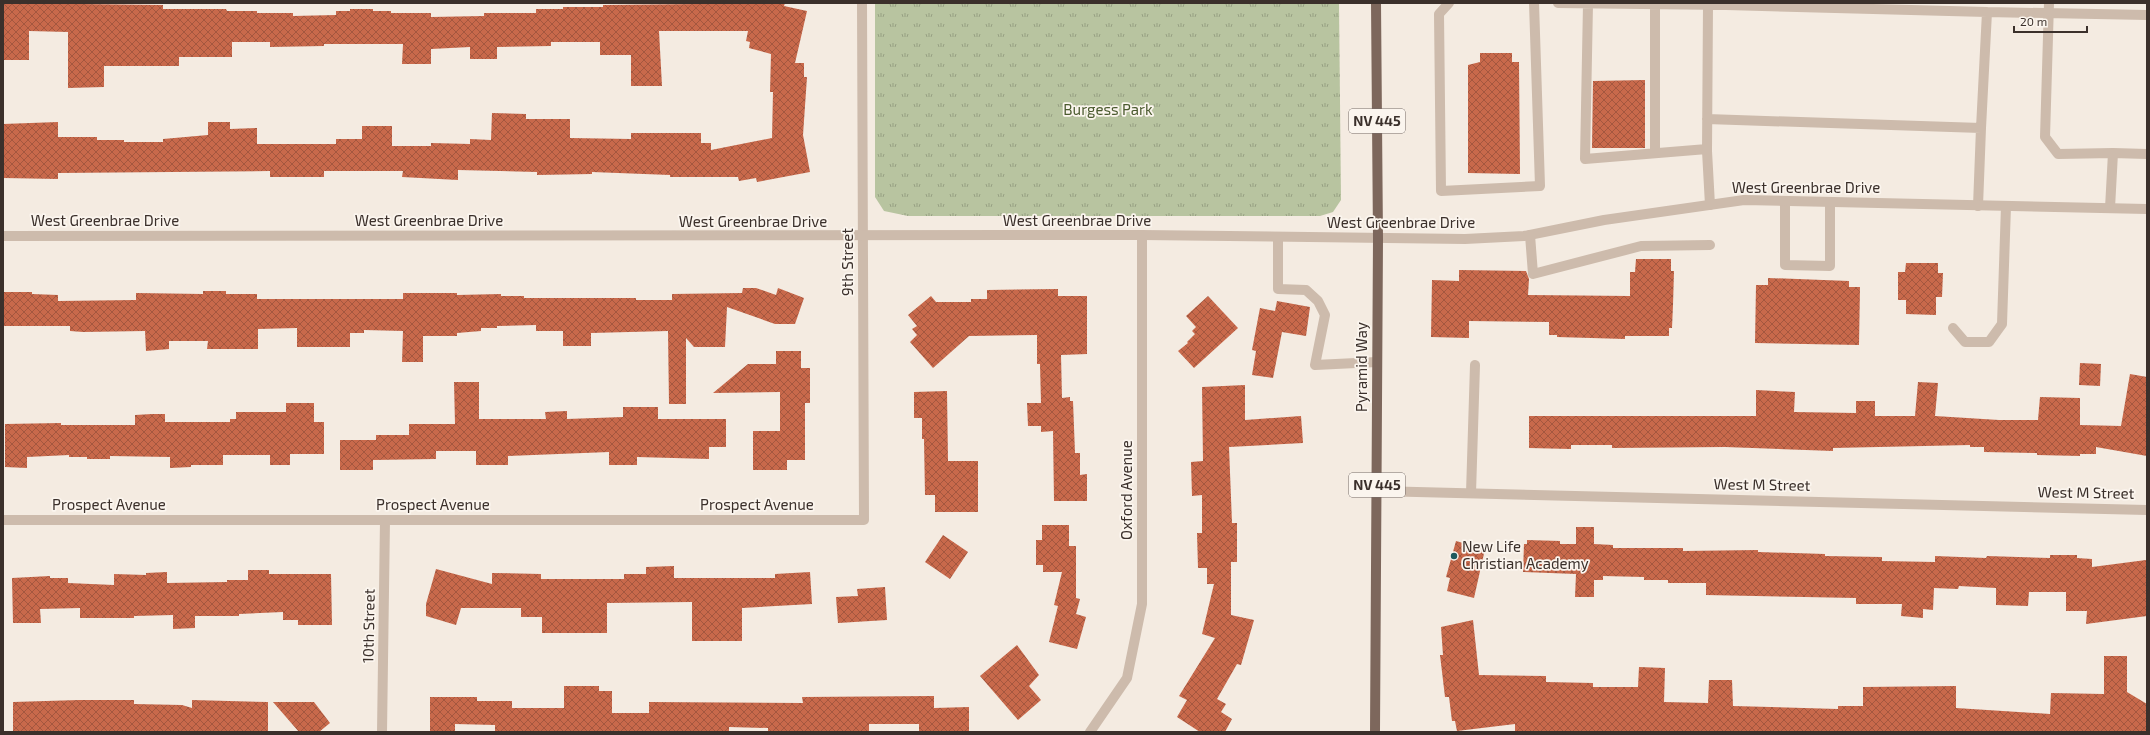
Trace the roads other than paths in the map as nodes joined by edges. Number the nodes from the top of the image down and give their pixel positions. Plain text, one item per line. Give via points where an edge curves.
1 (862, 3) edge
2 (1376, 3) edge
3 (1449, 3) edge
4 (1534, 3) edge
5 (1558, 3) edge
6 (1588, 4) junction
7 (1726, 4) edge
8 (1655, 5) junction
9 (1708, 5) junction
10 (2049, 8) edge
11 (1987, 12) junction
12 (2147, 15) edge
13 (1708, 119) junction
14 (1981, 128) junction
15 (1707, 149) junction
16 (1655, 153) junction
17 (2113, 153) junction
18 (2147, 154) edge
19 (1785, 201) junction
20 (1830, 202) junction
21 (1710, 205) junction
22 (1978, 206) junction
23 (2006, 206) junction
24 (2110, 208) junction
25 (2147, 209) edge
26 (1142, 235) junction
27 (1530, 235) junction
28 (3, 236) edge
29 (863, 237) junction
30 (1278, 237) junction
31 (1378, 239) junction
32 (1710, 245) dead end
33 (1953, 328) dead end
34 (1377, 362) junction
35 (1475, 365) dead end
36 (1377, 491) junction
37 (1472, 493) junction
38 (2147, 510) edge
39 (3, 520) edge
40 (386, 520) junction
41 (864, 520) joint
42 (382, 732) edge
43 (1090, 732) edge
44 (1375, 732) edge

1 - 29 street, 9th Street
2 - 31 main road, Pyramid Way / NV 445
3 - 4 street via 1440,14 1441,191 1540,186
5 - 6 street
6 - 8 street
6 - 16 street via 1585,159
7 - 9 street
7 - 11 street
8 - 9 street
8 - 16 street
9 - 13 street
10 - 11 street
10 - 12 street
10 - 17 street via 2045,137 2058,154
11 - 14 street
13 - 14 street
13 - 15 street
14 - 22 street
15 - 16 street
15 - 21 street
17 - 18 street
17 - 24 street
19 - 20 street, West Greenbrae Drive
19 - 20 street via 1785,265 1830,266
19 - 21 street, West Greenbrae Drive via 1744,200
20 - 22 street, West Greenbrae Drive
21 - 27 street, West Greenbrae Drive via 1604,220
22 - 23 street, West Greenbrae Drive
23 - 24 street, West Greenbrae Drive
23 - 33 street via 2002,324 1989,342 1965,342
24 - 25 street, West Greenbrae Drive
26 - 29 street, West Greenbrae Drive
26 - 30 street, West Greenbrae Drive
26 - 43 street, Oxford Avenue via 1142,604 1127,678
27 - 31 street, West Greenbrae Drive via 1465,239
27 - 32 street via 1533,274 1641,246
28 - 29 street, West Greenbrae Drive
29 - 41 street, 9th Street
30 - 31 street, West Greenbrae Drive
30 - 34 street via 1278,289 1306,290 1318,301 1325,315 1315,365
31 - 34 main road, Pyramid Way / NV 445
34 - 36 main road, Pyramid Way / NV 445
35 - 37 street
36 - 37 street, West M Street
36 - 44 main road, Pyramid Way / NV 445
37 - 38 street, West M Street
39 - 40 street, Prospect Avenue
40 - 41 street, Prospect Avenue
40 - 42 street, 10th Street

